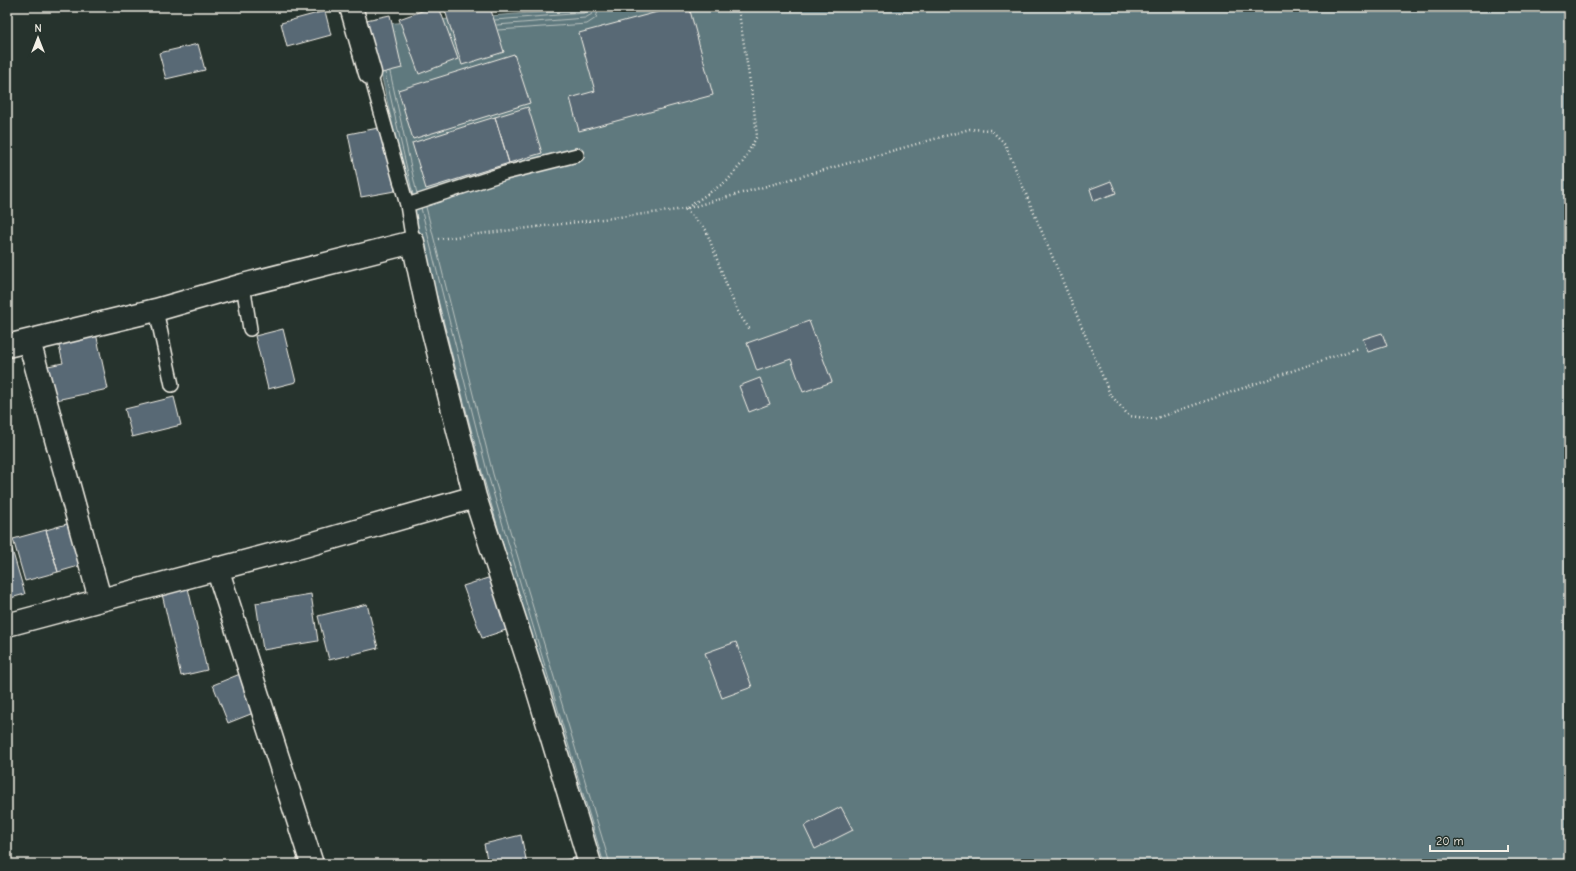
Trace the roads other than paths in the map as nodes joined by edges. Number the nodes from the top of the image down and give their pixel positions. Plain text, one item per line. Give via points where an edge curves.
1 (351, 7) edge
2 (370, 73) joint
3 (577, 155) dead end
4 (407, 205) junction
5 (414, 242) junction
6 (243, 285) junction
7 (156, 310) junction
8 (250, 329) dead end
9 (29, 341) junction
10 (7, 346) edge
11 (172, 385) dead end
12 (475, 497) junction
13 (217, 568) junction
14 (100, 599) junction
15 (7, 625) edge
16 (312, 864) edge
17 (590, 864) edge

1 - 2 street
2 - 4 lane
3 - 4 lane via 504,173
4 - 5 lane
5 - 6 street
5 - 12 street via 428,312
6 - 7 street
6 - 8 lane
7 - 9 street
7 - 11 lane
9 - 10 street
9 - 14 street
12 - 13 street
12 - 17 street via 535,680
13 - 14 street
13 - 16 street
14 - 15 street

